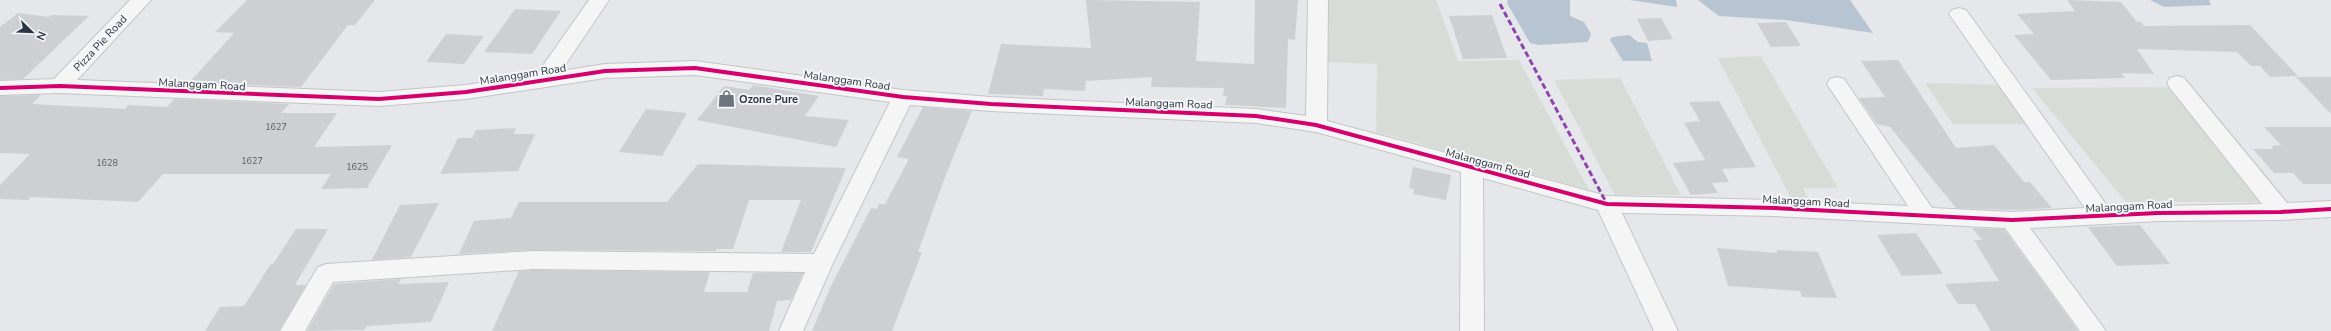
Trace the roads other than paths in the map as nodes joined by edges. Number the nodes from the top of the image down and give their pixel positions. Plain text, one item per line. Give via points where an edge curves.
1 (141, 0) edge
2 (599, 0) edge
3 (1318, 0) edge
4 (1959, 14) dead end
5 (544, 80) junction
6 (2178, 83) dead end
7 (1837, 84) dead end
8 (60, 86) junction
9 (0, 88) edge
10 (903, 97) junction
11 (1316, 125) junction
12 (1472, 168) junction
13 (1607, 204) junction
14 (2331, 209) edge
15 (2281, 212) junction
16 (1926, 216) junction
17 (2103, 217) junction
18 (2012, 220) junction
19 (821, 263) junction
20 (292, 331) edge
21 (791, 331) edge
22 (1472, 331) edge
23 (1666, 331) edge
24 (2094, 331) edge

1 - 8 street, Pizza Pie Road
2 - 5 street
3 - 11 street
4 - 17 street via 1995,61
5 - 8 street, Malanggam Road via 466,92 378,100
5 - 10 street, Malanggam Road via 605,71 695,68
6 - 15 street
7 - 16 street
8 - 9 street, Malanggam Road
10 - 11 street, Malanggam Road via 990,104 1256,116
10 - 19 street
11 - 12 street, Malanggam Road
12 - 13 street, Malanggam Road
12 - 22 street
13 - 16 street, Malanggam Road via 1775,208
13 - 23 street
14 - 15 street, Malanggam Road
15 - 17 street, Malanggam Road via 2158,213
16 - 18 street, Malanggam Road
17 - 18 street, Malanggam Road
18 - 24 street
19 - 20 street via 533,260 326,273
19 - 21 street

